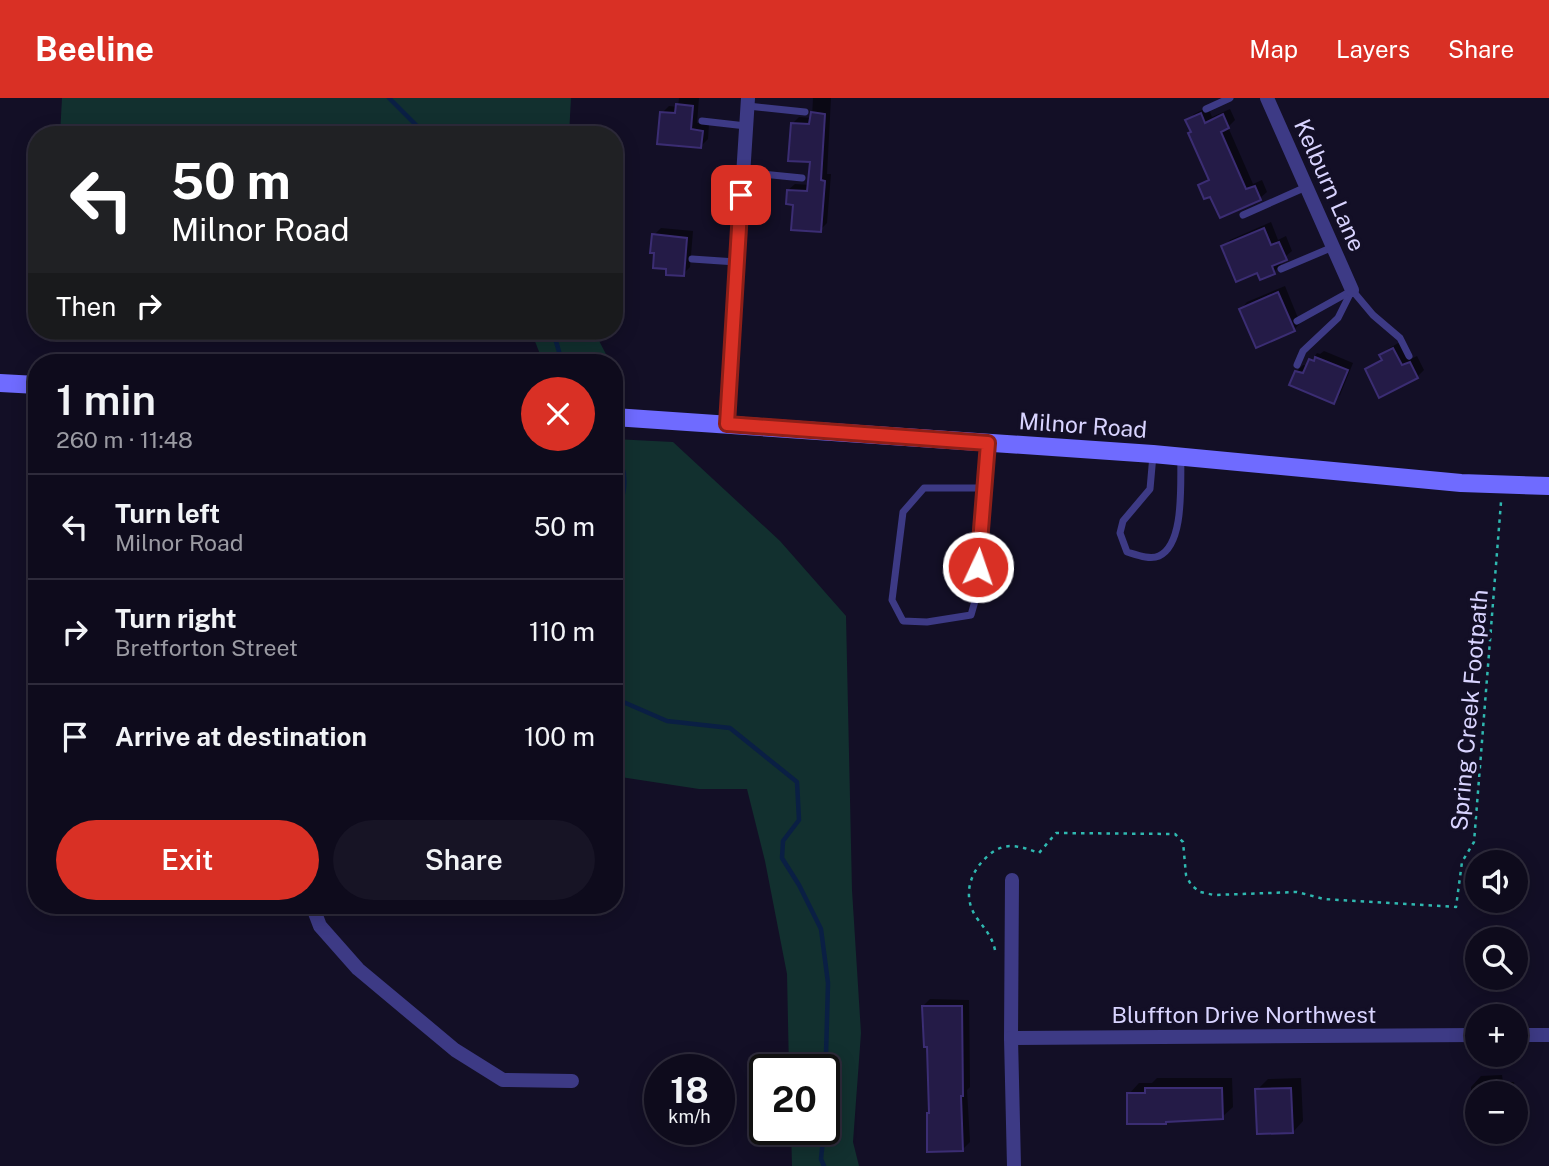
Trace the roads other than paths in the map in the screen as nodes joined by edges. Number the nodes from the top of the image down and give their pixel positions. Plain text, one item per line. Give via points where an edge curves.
1 (1230, 98) edge
2 (1267, 98) edge
3 (747, 102) edge
4 (1206, 109) dead end
5 (805, 112) dead end
6 (702, 121) dead end
7 (746, 126) junction
8 (742, 172) junction
9 (802, 178) dead end
10 (1306, 187) junction
11 (1243, 215) dead end
12 (1333, 247) junction
13 (692, 259) dead end
14 (736, 262) junction
15 (1281, 269) dead end
16 (1352, 290) junction
17 (1297, 321) dead end
18 (1409, 356) dead end
19 (1297, 365) dead end
20 (0, 383) edge
21 (28, 385) edge
22 (623, 418) edge
23 (727, 424) junction
24 (988, 443) junction
25 (1153, 454) junction
26 (1181, 457) junction
27 (1549, 485) edge
28 (983, 488) junction
29 (1012, 880) dead end
30 (315, 914) edge
31 (1465, 1035) edge
32 (1528, 1035) edge
33 (1549, 1035) edge
34 (1011, 1038) junction
35 (572, 1081) dead end
36 (1014, 1166) edge

1 - 4 lane
2 - 10 street, Kelburn Lane
3 - 5 lane
3 - 7 street
6 - 7 lane
7 - 8 street
8 - 9 lane
8 - 14 street
10 - 11 lane
10 - 12 street, Kelburn Lane
12 - 15 lane
12 - 16 street, Kelburn Lane
13 - 14 lane
14 - 23 street
16 - 17 lane
16 - 18 lane via 1400,338
16 - 19 lane via 1338,318 1303,351
20 - 21 main road
22 - 23 main road, Milnor Road
23 - 24 main road, Milnor Road
24 - 25 main road, Milnor Road
24 - 28 lane
25 - 26 main road, Milnor Road
25 - 26 lane via 1150,489 1123,521 1120,533 1127,552 1144,557 1158,557 1172,547
26 - 27 main road, Milnor Road via 1461,483
28 - 28 lane via 977,594 971,615 904,621 892,600 904,512 924,488
29 - 34 street
30 - 35 street via 320,926 358,969 455,1050 503,1080
31 - 34 street, Bluffton Drive Northwest
32 - 33 street
34 - 36 street

